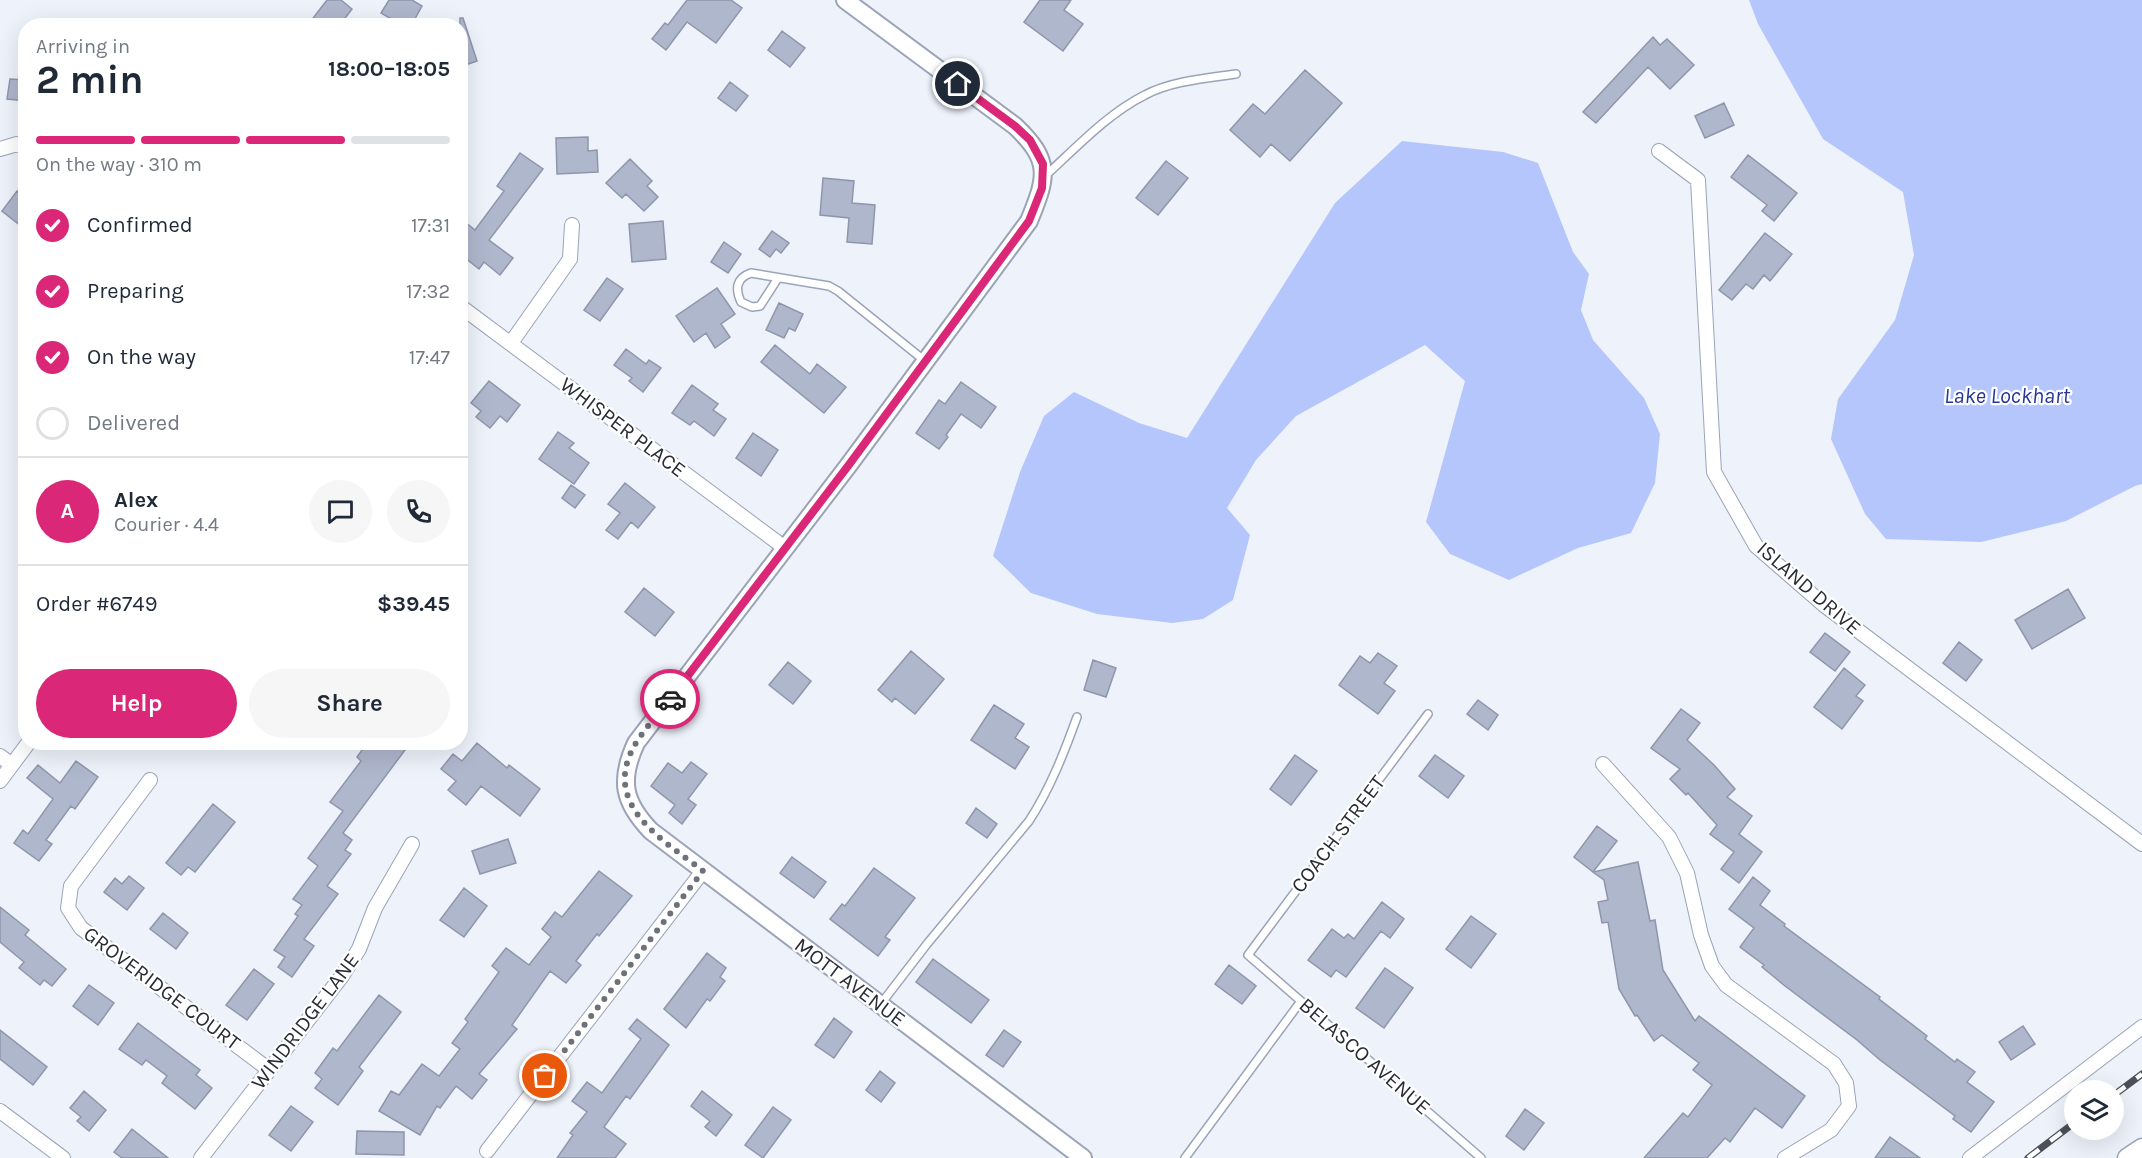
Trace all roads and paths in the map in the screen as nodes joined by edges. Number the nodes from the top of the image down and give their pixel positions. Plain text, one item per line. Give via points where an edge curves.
1 (845, 0) edge
2 (1236, 74) dead end
3 (18, 144) edge
4 (0, 149) edge
5 (1659, 151) dead end
6 (1042, 178) junction
7 (572, 225) dead end
8 (778, 278) junction
9 (468, 312) edge
10 (511, 343) junction
11 (925, 361) junction
12 (784, 548) junction
13 (1428, 714) dead end
14 (1077, 717) dead end
15 (22, 750) edge
16 (0, 756) edge
17 (1603, 764) dead end
18 (12, 765) junction
19 (150, 780) dead end
20 (0, 781) edge
21 (412, 844) dead end
22 (2142, 844) edge
23 (703, 871) junction
24 (1248, 955) joint
25 (1301, 1001) junction
26 (880, 1005) junction
27 (2142, 1027) edge
28 (268, 1069) junction
29 (0, 1111) edge
30 (2142, 1148) edge
31 (487, 1150) dead end
32 (63, 1158) edge
33 (201, 1158) edge
34 (1083, 1158) edge
35 (1185, 1158) edge
36 (1481, 1158) edge
37 (1785, 1158) edge
38 (1970, 1158) edge
39 (2127, 1158) edge

1 - 6 street via 1015,126 1030,140 1043,164
2 - 6 lane via 1148,93 1117,111
3 - 4 street
5 - 22 street, ISLAND DRIVE via 1698,180 1714,472 1756,546 1824,605
6 - 11 street via 1029,221
7 - 10 street via 570,259
8 - 8 lane via 751,273 744,276 738,282 741,302 760,306
8 - 11 lane via 838,291
9 - 10 street, WHISPER PLACE
10 - 12 street, WHISPER PLACE
11 - 12 street
12 - 23 street, MOTT AVENUE via 636,743 627,763 627,796 636,815
13 - 24 lane, COACH STREET
14 - 26 lane via 1029,821
15 - 18 street
16 - 18 street
17 - 37 street via 1669,837 1687,873 1712,966 1726,985 1834,1064 1846,1083 1849,1106 1831,1131
18 - 20 street
19 - 28 street, GROVERIDGE COURT via 71,886 68,908 81,928
21 - 28 street, WINDRIDGE LANE via 342,976
23 - 26 street, MOTT AVENUE
23 - 31 street
24 - 25 lane, BELASCO AVENUE
25 - 35 lane
25 - 36 lane, BELASCO AVENUE
26 - 34 street, MOTT AVENUE
27 - 38 street
28 - 33 street, WINDRIDGE LANE
29 - 32 street
30 - 39 main road

